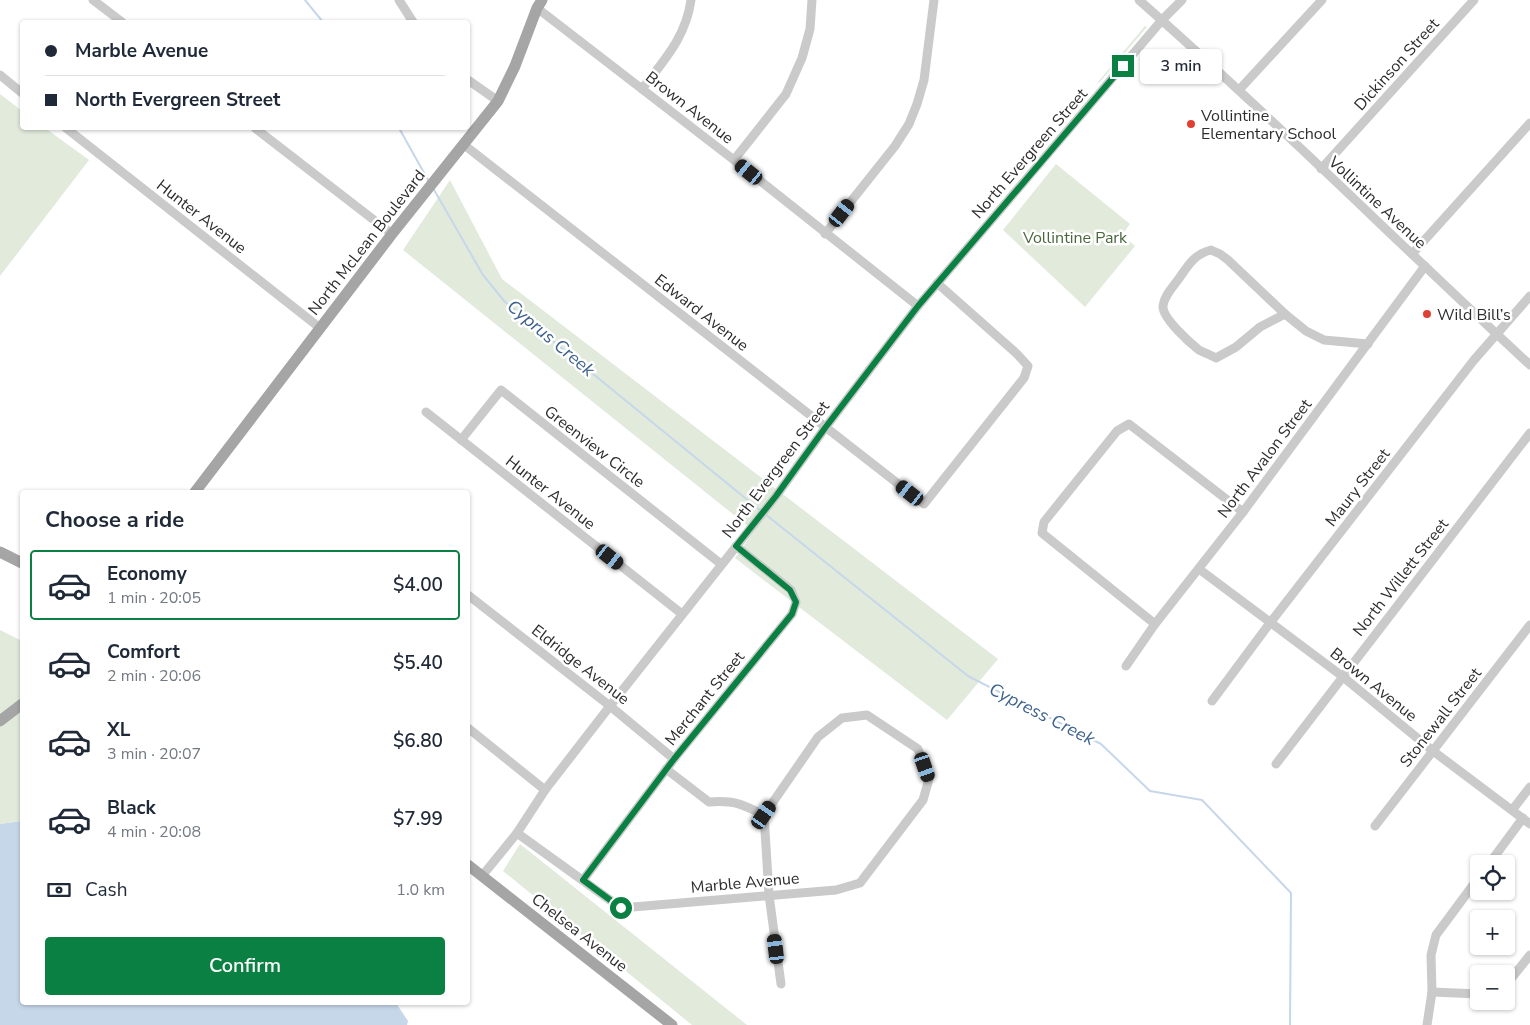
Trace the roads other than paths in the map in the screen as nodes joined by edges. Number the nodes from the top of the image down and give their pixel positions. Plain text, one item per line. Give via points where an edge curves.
1 (93, 0) edge
2 (399, 0) edge
3 (691, 0) edge
4 (812, 0) edge
5 (934, 0) edge
6 (1140, 0) edge
7 (1182, 0) edge
8 (1322, 0) edge
9 (1474, 0) edge
10 (540, 4) edge
11 (119, 20) edge
12 (412, 20) edge
13 (1162, 20) junction
14 (0, 75) edge
15 (470, 81) edge
16 (642, 89) junction
17 (1239, 90) junction
18 (20, 91) edge
19 (498, 100) junction
20 (1530, 123) edge
21 (69, 130) edge
22 (258, 130) edge
23 (463, 144) junction
24 (734, 160) junction
25 (1321, 169) junction
26 (392, 234) junction
27 (825, 234) junction
28 (1412, 254) junction
29 (1425, 266) junction
30 (937, 283) junction
31 (1530, 296) edge
32 (918, 306) junction
33 (1285, 314) junction
34 (320, 328) junction
35 (1496, 334) junction
36 (1368, 344) junction
37 (1530, 364) edge
38 (426, 412) dead end
39 (825, 428) junction
40 (1530, 433) edge
41 (461, 440) junction
42 (197, 490) edge
43 (1243, 512) junction
44 (736, 546) junction
45 (0, 552) edge
46 (20, 561) edge
47 (721, 564) junction
48 (1199, 569) junction
49 (470, 597) edge
50 (682, 614) junction
51 (1270, 623) junction
52 (1155, 624) junction
53 (1530, 626) edge
54 (1126, 666) dead end
55 (1342, 676) junction
56 (1212, 701) dead end
57 (20, 706) edge
58 (610, 706) junction
59 (0, 722) edge
60 (470, 730) edge
61 (1433, 751) junction
62 (674, 759) junction
63 (1276, 764) dead end
64 (666, 769) junction
65 (1530, 787) edge
66 (545, 790) junction
67 (1513, 809) junction
68 (764, 815) junction
69 (1526, 821) edge
70 (1375, 826) dead end
71 (517, 833) junction
72 (1497, 855) edge
73 (470, 866) edge
74 (482, 876) junction
75 (583, 880) junction
76 (1470, 889) edge
77 (769, 896) junction
78 (1530, 955) edge
79 (1515, 974) edge
80 (780, 984) dead end
81 (1432, 992) junction
82 (1470, 994) edge
83 (672, 1025) edge
84 (1427, 1025) edge

1 - 11 street
2 - 12 street
3 - 16 street via 689,16 677,43
4 - 24 street via 810,29 802,58 786,94
5 - 27 street via 924,80 909,124
6 - 13 street, Vollintine Avenue
7 - 13 street, North Evergreen Street
8 - 17 street
9 - 25 street, Dickinson Street
10 - 16 street, Brown Avenue
10 - 19 main road, North McLean Boulevard via 516,66
13 - 17 street, Vollintine Avenue
13 - 30 street, North Evergreen Street
14 - 18 street
15 - 19 street
16 - 24 street, Brown Avenue
17 - 25 street, Vollintine Avenue
19 - 23 main road, North McLean Boulevard
20 - 28 street
21 - 34 street, Hunter Avenue
22 - 26 street
23 - 26 main road, North McLean Boulevard
23 - 39 street, Edward Avenue
24 - 27 street, Brown Avenue
25 - 28 street, Vollintine Avenue
26 - 34 main road, North McLean Boulevard
27 - 32 street, Brown Avenue
28 - 29 street, Vollintine Avenue
29 - 35 street, Vollintine Avenue
29 - 36 street, North Avalon Street
30 - 32 street, North Evergreen Street
30 - 39 street, Edward Avenue via 1028,366 1024,378 924,504
31 - 35 street, Maury Street
32 - 39 street, North Evergreen Street
33 - 33 street via 1228,260 1211,250 1194,258 1163,305 1163,312 1175,327 1198,349 1216,358
33 - 36 street via 1324,340
34 - 42 main road, North McLean Boulevard
35 - 37 street, Vollintine Avenue
35 - 51 street, Maury Street
36 - 43 street, North Avalon Street
38 - 41 street, Hunter Avenue
39 - 44 street, North Evergreen Street
40 - 55 street, North Willett Street
41 - 47 street, Greenview Circle via 501,390
41 - 50 street, Hunter Avenue
43 - 48 street, North Avalon Street
43 - 52 street via 1128,424 1116,431 1044,522 1042,533
44 - 47 street, North Evergreen Street
44 - 62 street, Merchant Street via 790,590 796,602 792,614
45 - 46 main road
47 - 50 street, North Evergreen Street
48 - 51 street, Brown Avenue
48 - 52 street, North Avalon Street
49 - 58 street, Eldridge Avenue
50 - 58 street, North Evergreen Street
51 - 55 street, Brown Avenue
51 - 56 street, Maury Street
52 - 54 street, North Avalon Street
53 - 61 street, Stonewall Street
55 - 61 street, Brown Avenue
55 - 63 street, North Willett Street
57 - 59 main road
58 - 62 street, Eldridge Avenue
58 - 66 street, North Evergreen Street
60 - 66 street
61 - 67 street, Brown Avenue
61 - 70 street, Stonewall Street
62 - 64 street, Merchant Street
64 - 68 street via 709,802 739,803
64 - 75 street, Merchant Street
65 - 67 street
66 - 71 street, North Evergreen Street
67 - 69 street, Brown Avenue
68 - 77 street
68 - 77 street, Marble Avenue via 818,737 842,718 867,715 918,749 929,779 923,800 860,883 836,890
69 - 72 street
71 - 74 street, North Evergreen Street
71 - 75 street, Marble Avenue
73 - 74 main road, Chelsea Avenue
74 - 83 main road, Chelsea Avenue
75 - 77 street, Marble Avenue via 621,908
76 - 81 street via 1436,935 1431,955
77 - 80 street
78 - 79 street
81 - 82 street
81 - 84 street

